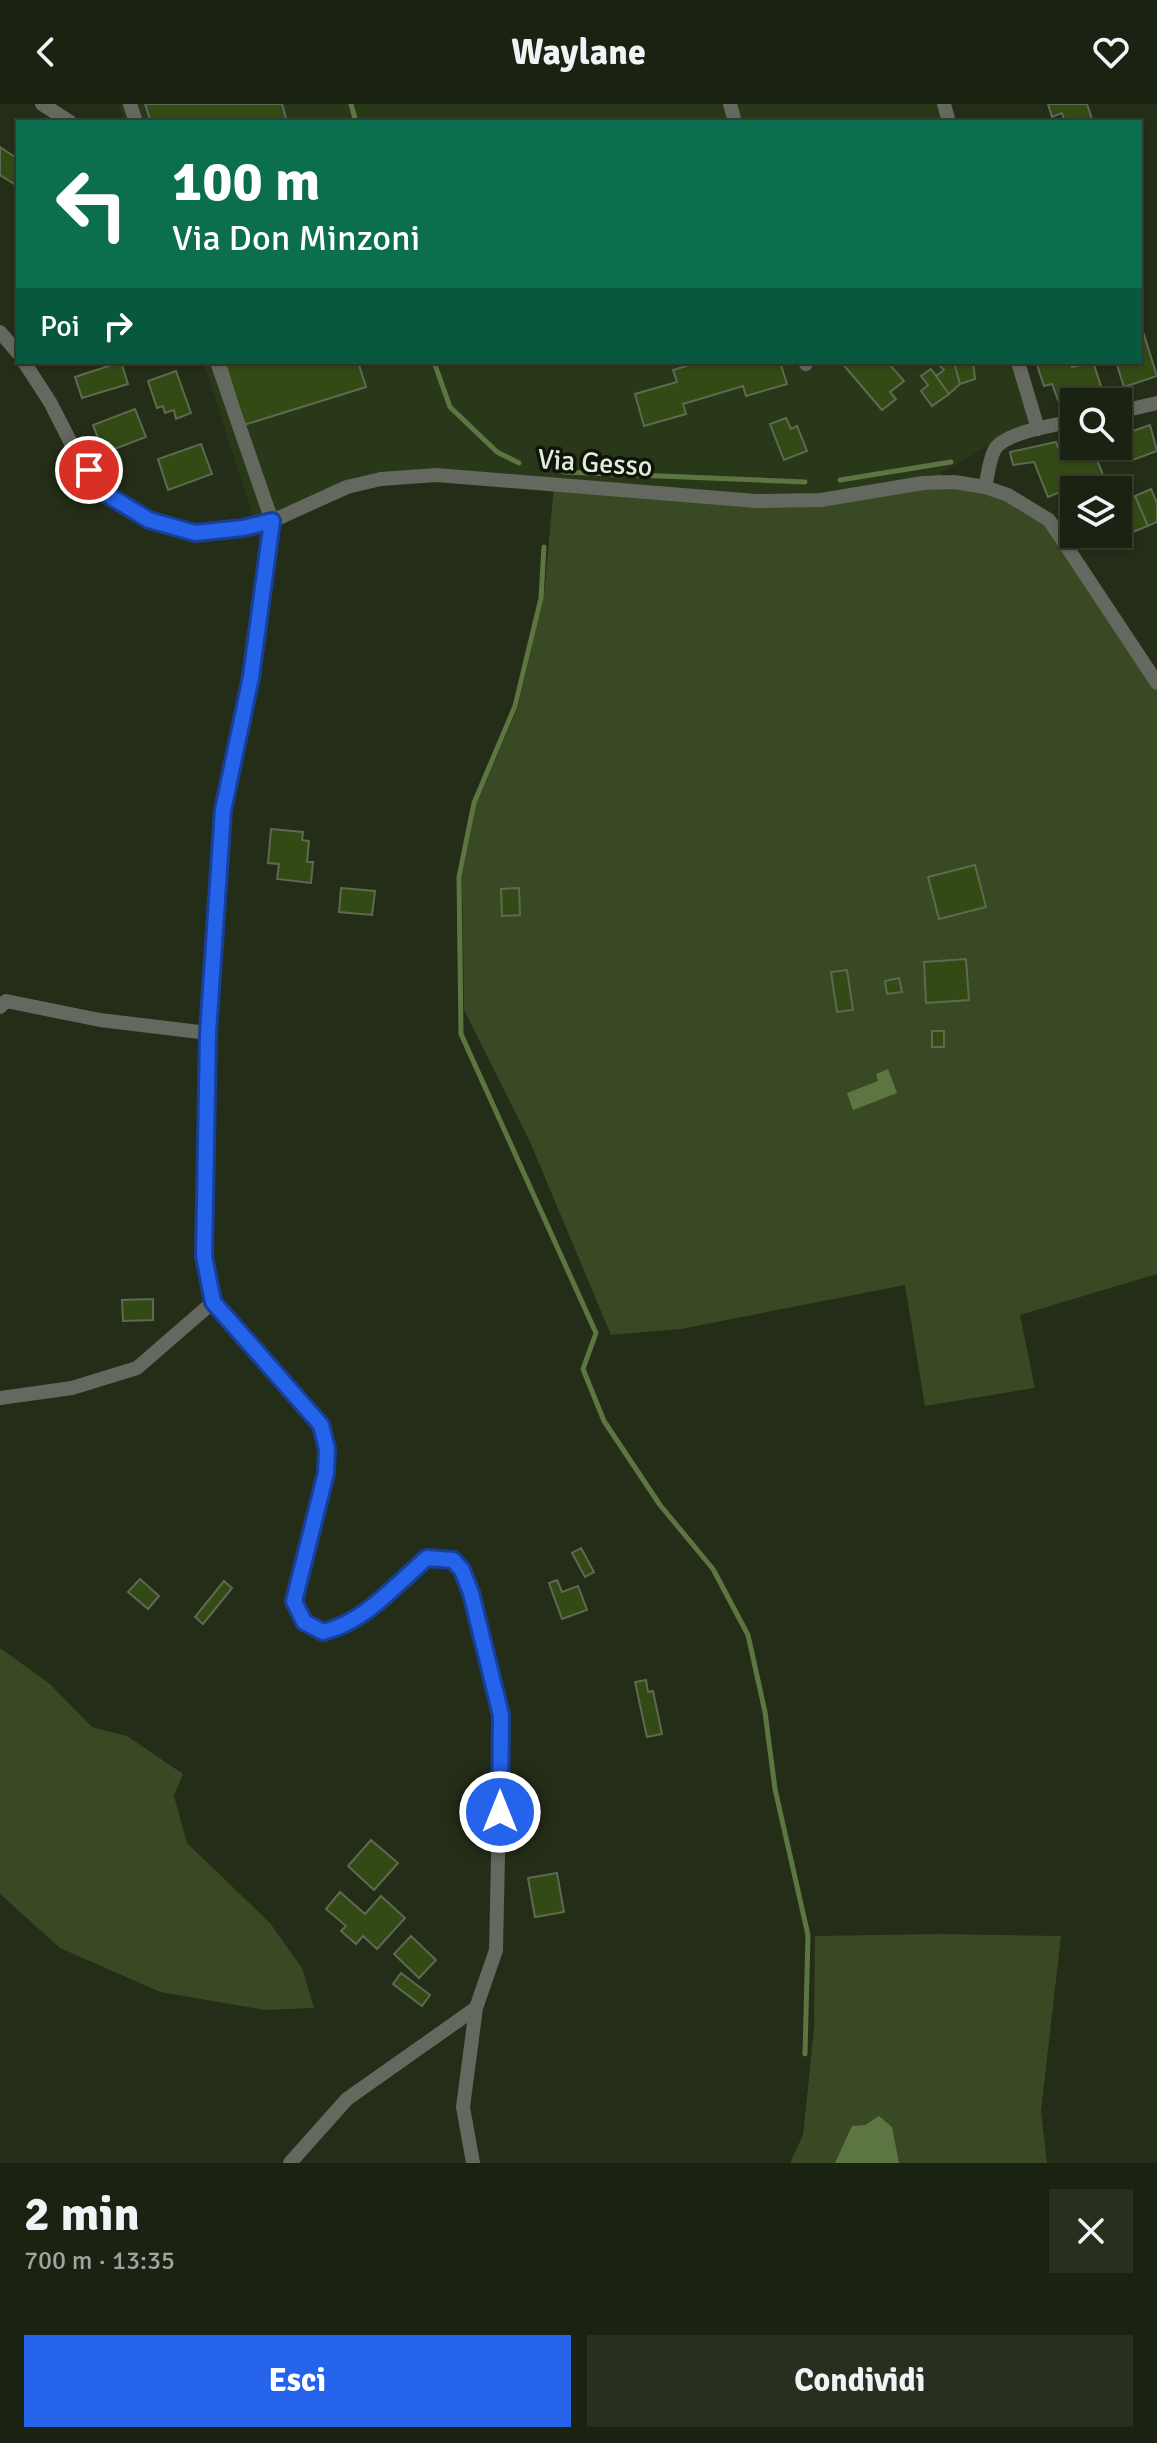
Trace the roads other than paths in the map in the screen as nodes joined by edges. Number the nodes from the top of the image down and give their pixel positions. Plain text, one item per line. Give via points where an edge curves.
1 (42, 104) edge
2 (67, 120) edge
3 (0, 332) edge
4 (16, 351) edge
5 (25, 364) edge
6 (218, 364) edge
7 (1019, 364) edge
8 (1157, 403) edge
9 (1132, 409) edge
10 (1060, 424) edge
11 (1038, 429) junction
12 (985, 487) junction
13 (272, 521) junction
14 (1157, 683) edge
15 (0, 1007) edge
16 (208, 1033) junction
17 (213, 1302) junction
18 (0, 1398) edge
19 (476, 2008) junction
20 (290, 2163) edge
21 (473, 2163) edge

1 - 2 street
3 - 4 street
5 - 13 street, Via Gesso via 103,492 149,520 195,533
6 - 13 street
7 - 11 street
8 - 9 street
10 - 11 street
11 - 12 street via 995,449
12 - 13 street, Via Gesso via 923,483 821,500 756,501 436,475 347,487
12 - 14 street, Via Gesso via 1049,520
13 - 16 street via 251,677 223,810
15 - 16 street via 6,1001 100,1020
16 - 17 street via 204,1256
17 - 18 street via 137,1368 72,1388
17 - 19 street via 321,1425 326,1473 294,1601 304,1622 323,1632 343,1627 427,1558 453,1560 471,1593 501,1715 496,1950
19 - 20 street via 347,2099
19 - 21 street via 463,2107

